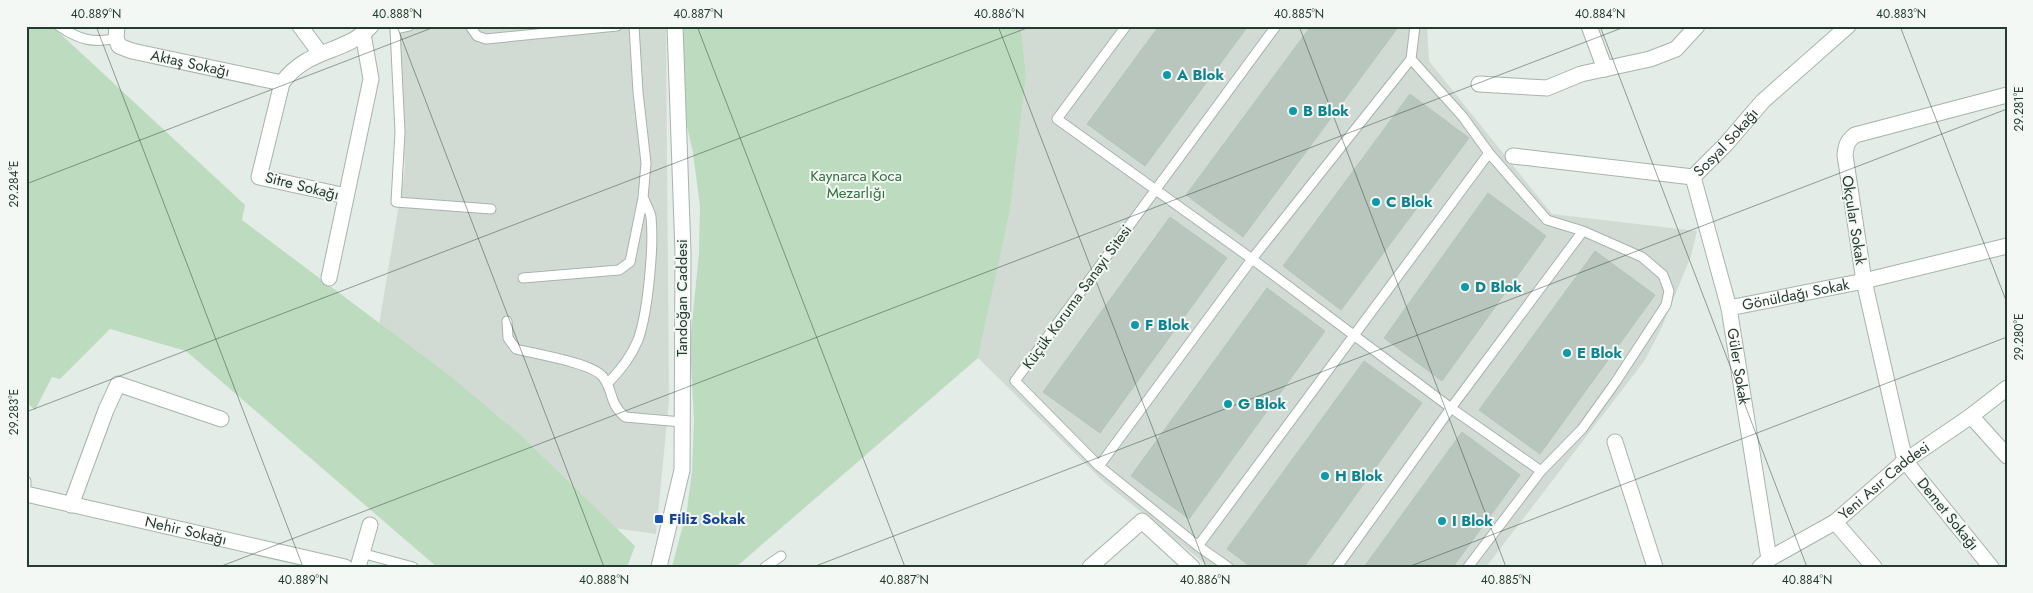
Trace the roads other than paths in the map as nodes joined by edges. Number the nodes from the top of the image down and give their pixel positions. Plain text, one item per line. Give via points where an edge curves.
1 (59, 26) edge
2 (300, 26) edge
3 (409, 26) edge
4 (470, 26) edge
5 (617, 26) edge
6 (634, 26) edge
7 (675, 26) edge
8 (1126, 26) edge
9 (1276, 26) edge
10 (1415, 26) edge
11 (1589, 26) edge
12 (1697, 26) edge
13 (1848, 26) edge
14 (367, 30) edge
15 (116, 32) edge
16 (320, 53) junction
17 (1411, 59) junction
18 (1605, 69) junction
19 (282, 84) junction
20 (1479, 84) dead end
21 (2007, 95) edge
22 (1489, 153) junction
23 (1513, 156) dead end
24 (1693, 177) junction
25 (1155, 189) junction
26 (346, 196) junction
27 (644, 198) junction
28 (491, 209) dead end
29 (1583, 231) junction
30 (2007, 246) edge
31 (1252, 259) junction
32 (329, 278) dead end
33 (523, 278) dead end
34 (1864, 281) junction
35 (1729, 308) junction
36 (507, 321) dead end
37 (1354, 336) junction
38 (607, 384) junction
39 (2007, 388) edge
40 (1451, 408) junction
41 (1971, 416) junction
42 (221, 419) dead end
43 (682, 422) junction
44 (1615, 442) dead end
45 (2007, 456) edge
46 (1905, 461) junction
47 (1099, 466) junction
48 (1541, 471) junction
49 (26, 481) edge
50 (26, 492) edge
51 (71, 505) junction
52 (1835, 522) junction
53 (370, 525) dead end
54 (1198, 546) junction
55 (781, 556) dead end
56 (360, 560) edge
57 (1764, 563) edge
58 (345, 567) edge
59 (413, 567) edge
60 (659, 567) edge
61 (765, 567) edge
62 (1090, 567) edge
63 (1192, 567) edge
64 (1228, 567) edge
65 (1337, 567) edge
66 (1468, 567) edge
67 (1654, 567) edge
68 (1874, 567) edge
69 (1991, 567) edge

1 - 15 lane via 79,38 96,42
2 - 16 street
3 - 28 lane via 395,30 400,132 396,202
4 - 5 lane via 477,36 486,39
6 - 27 lane via 646,163
7 - 43 street, Tandoğan Caddesi via 683,254
8 - 25 lane via 1058,119
9 - 25 lane, Küçük Koruma Sanayi Sitesi
10 - 17 lane
11 - 18 street
12 - 18 street via 1676,49 1650,59
13 - 24 street, Sosyal Sokağı via 1763,101
14 - 16 street, Sitre Sokağı via 347,43
14 - 26 street via 371,79
15 - 19 street, Aktaş Sokağı via 119,46 132,52
16 - 19 street, Sitre Sokağı via 294,69
17 - 22 lane via 1463,117
17 - 31 lane
18 - 20 street via 1580,74 1547,88
19 - 26 street, Sitre Sokağı via 259,176
21 - 34 street, Okçular Sokak via 1849,139 1845,155
22 - 29 lane via 1547,220
22 - 37 lane
23 - 24 street, Sosyal Sokağı
24 - 35 street, Güler Sokak
25 - 31 lane
25 - 47 lane, Küçük Koruma Sanayi Sitesi via 1015,381
26 - 32 street, Sitre Sokağı
27 - 33 lane via 632,258 624,269
27 - 38 lane via 651,215 651,243 642,326 631,355
29 - 40 lane
29 - 48 lane via 1642,257 1663,275 1669,291 1666,305 1615,384 1582,429
30 - 34 street, Gönüldağı Sokak
31 - 37 lane
31 - 47 lane
34 - 35 street, Gönüldağı Sokak
34 - 46 street, Okçular Sokak
35 - 57 street, Güler Sokak
36 - 38 lane via 508,338 516,349 587,367 600,373
37 - 40 lane
37 - 54 lane
38 - 43 lane via 615,406 626,417
39 - 41 street, Yeni Asır Caddesi
40 - 48 lane
40 - 65 lane
41 - 45 street
41 - 46 street, Yeni Asır Caddesi
42 - 51 street via 118,384
43 - 60 street, Tandoğan Caddesi via 682,470
44 - 67 street
46 - 52 street, Yeni Asır Caddesi
46 - 69 street, Demet Sokağı
47 - 54 lane, Küçük Koruma Sanayi Sitesi
48 - 66 lane
49 - 50 lane
50 - 51 street, Nehir Sokağı
51 - 58 street, Nehir Sokağı
52 - 57 street, Yeni Asır Caddesi
52 - 68 street
53 - 56 street
54 - 64 lane, Küçük Koruma Sanayi Sitesi
55 - 61 lane
56 - 59 lane
62 - 63 street via 1142,521

